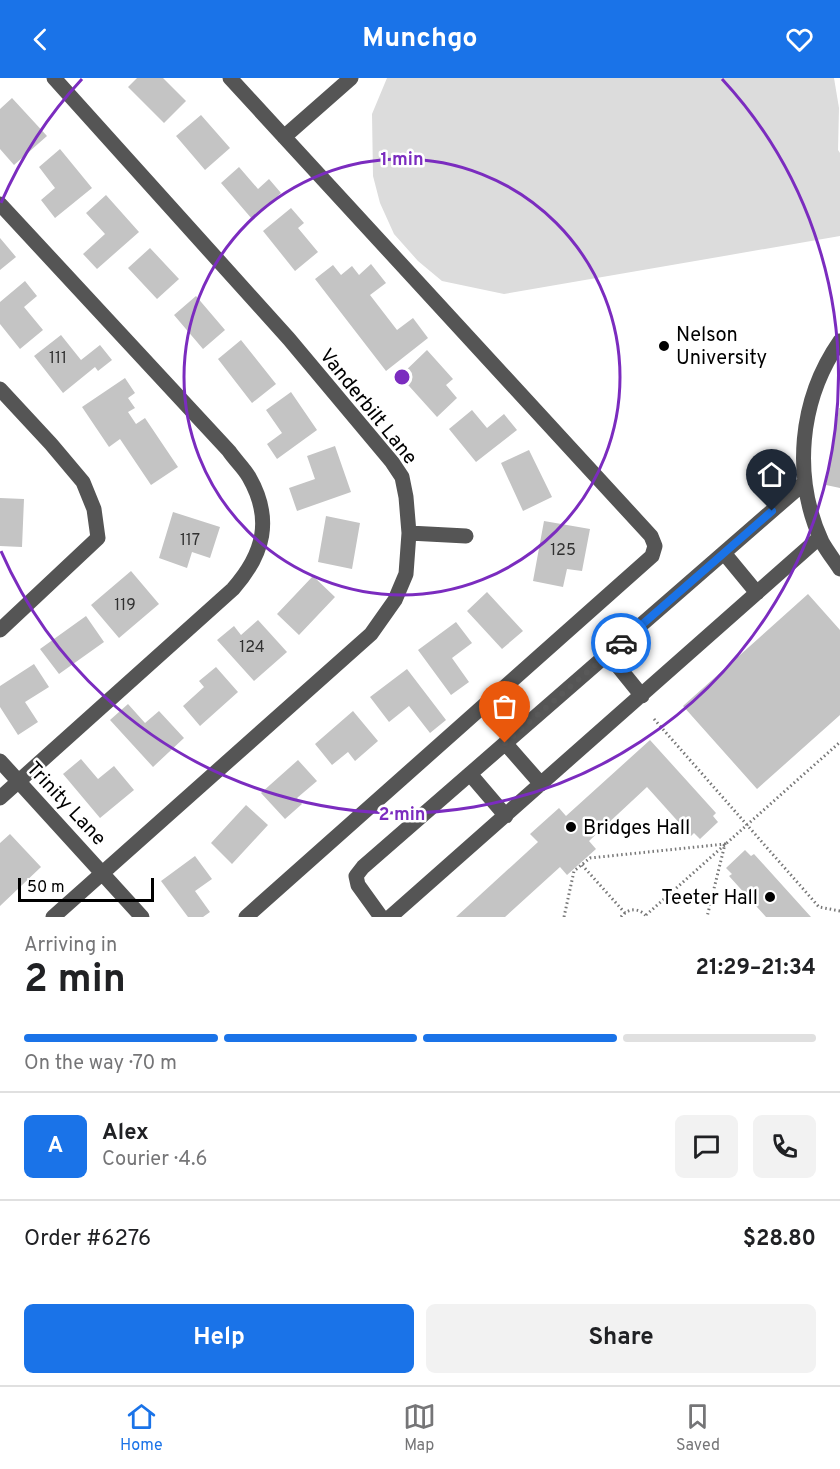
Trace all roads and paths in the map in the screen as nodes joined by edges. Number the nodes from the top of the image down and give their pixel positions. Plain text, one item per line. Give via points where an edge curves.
1 (54, 78) edge
2 (230, 78) edge
3 (351, 78) edge
4 (284, 137) junction
5 (0, 204) edge
6 (840, 341) edge
7 (0, 389) edge
8 (804, 483) junction
9 (409, 533) junction
10 (466, 536) dead end
11 (820, 537) junction
12 (724, 553) junction
13 (840, 569) edge
14 (757, 593) junction
15 (0, 630) edge
16 (608, 654) junction
17 (642, 696) junction
18 (654, 719) dead end
19 (840, 742) edge
20 (505, 743) junction
21 (0, 761) edge
22 (470, 774) junction
23 (19, 781) junction
24 (541, 784) junction
25 (0, 798) edge
26 (506, 816) junction
27 (747, 824) junction
28 (725, 844) junction
29 (581, 865) junction
30 (103, 874) junction
31 (840, 911) edge
32 (625, 913) junction
33 (647, 916) edge
34 (53, 917) edge
35 (142, 917) edge
36 (246, 917) edge
37 (381, 917) edge
38 (390, 917) edge
39 (564, 917) edge
40 (621, 917) edge
41 (707, 917) edge

1 - 9 street, Vanderbilt Lane via 289,339 392,462 402,477
2 - 4 street
3 - 4 street
4 - 36 street via 651,536 655,546 652,555
5 - 23 street via 229,451 249,476 260,502 264,526 260,549 233,589
6 - 8 street via 821,372 810,406 803,440
7 - 15 street via 83,482 94,510 98,538
8 - 11 street
8 - 12 street
9 - 10 street
9 - 30 street, Vanderbilt Lane via 406,574 395,600 371,634
11 - 13 street
11 - 14 street
12 - 14 street
12 - 16 street
14 - 17 street
16 - 17 street
16 - 20 street
17 - 24 street
18 - 27 path
19 - 27 path
20 - 22 street
20 - 24 street
21 - 23 street, Trinity Lane
22 - 26 street
22 - 37 street via 356,876
23 - 25 street
23 - 30 street, Trinity Lane
24 - 26 street
26 - 38 street
27 - 28 path
27 - 31 path via 819,907
28 - 29 path via 590,858
28 - 33 path
28 - 41 path
29 - 32 path
29 - 39 path via 574,871
30 - 34 street, Vanderbilt Lane
30 - 35 street, Trinity Lane
32 - 33 path via 638,910
32 - 40 path

